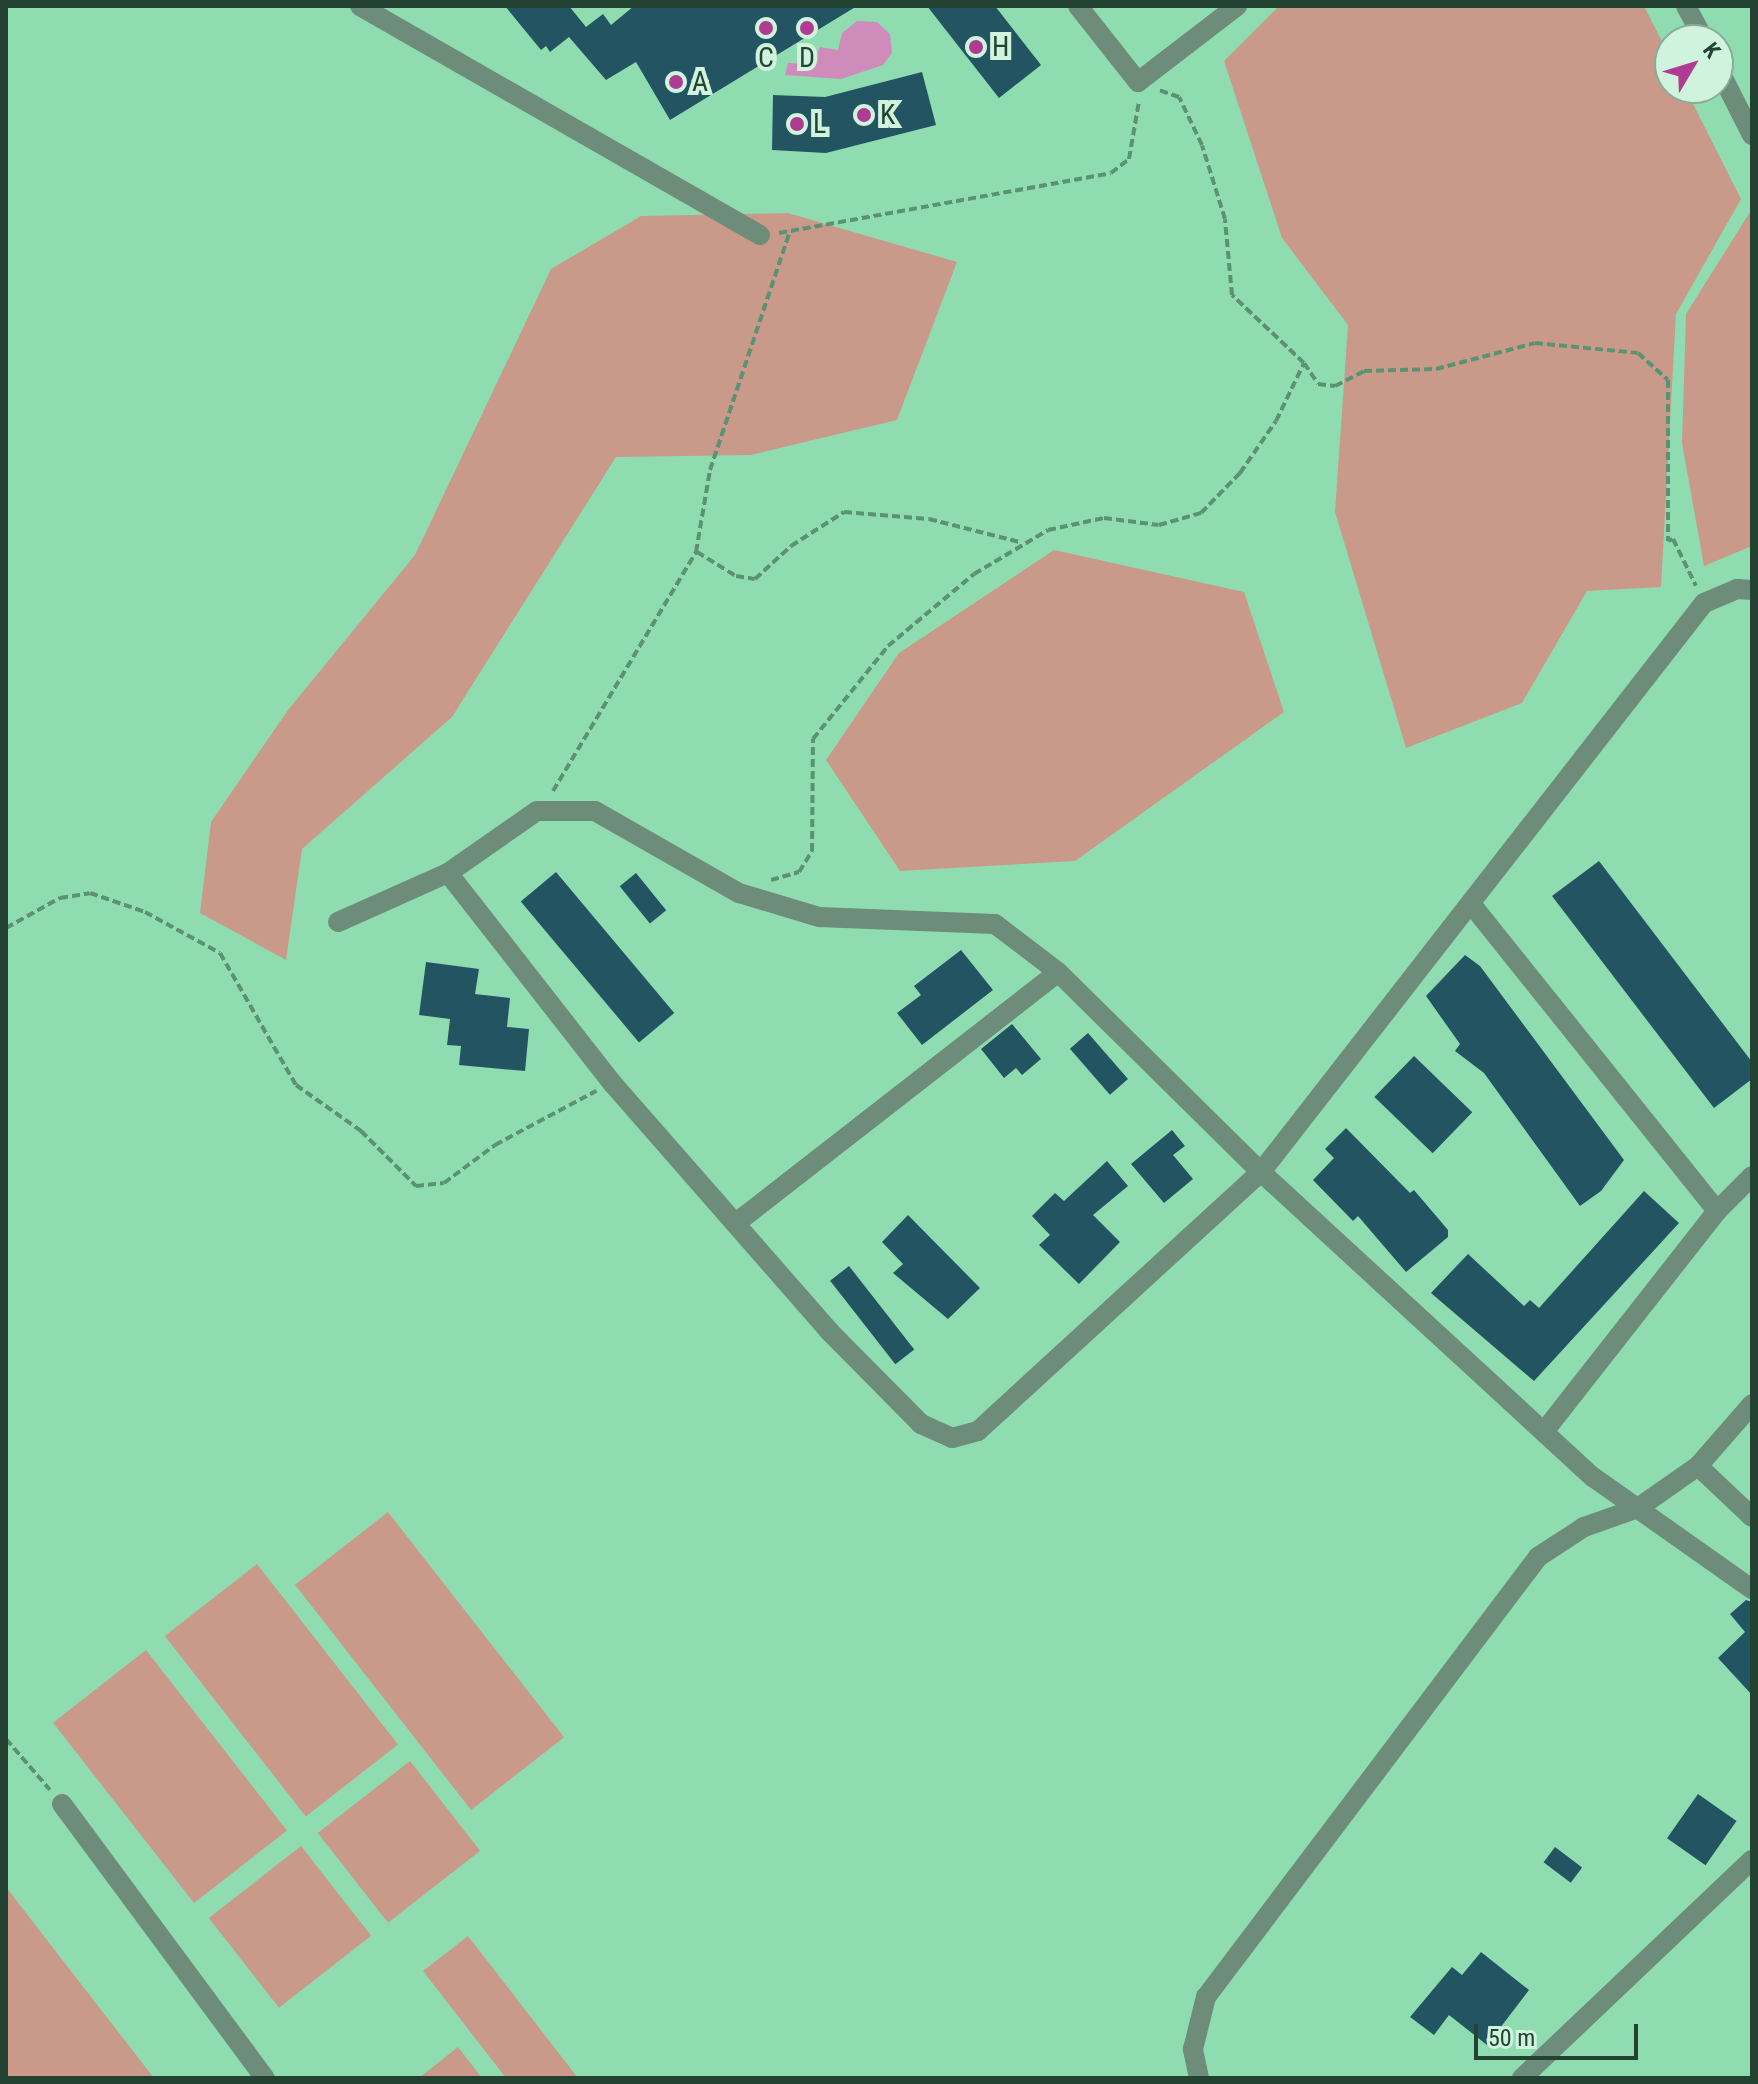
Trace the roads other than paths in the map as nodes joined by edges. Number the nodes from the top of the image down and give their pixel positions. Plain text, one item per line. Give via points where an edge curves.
1 (360, 6) edge
2 (1078, 6) edge
3 (1237, 6) edge
4 (1686, 6) edge
5 (1696, 24) edge
6 (1734, 100) edge
7 (1752, 135) edge
8 (760, 235) road end
9 (1752, 590) edge
10 (448, 873) junction
11 (1472, 905) junction
12 (338, 922) dead end
13 (1058, 972) junction
14 (1261, 1172) junction
15 (1752, 1176) edge
16 (1717, 1211) junction
17 (736, 1223) junction
18 (1752, 1404) edge
19 (1545, 1430) junction
20 (1698, 1466) junction
21 (1638, 1508) junction
22 (1752, 1517) edge
23 (1752, 1589) edge
24 (62, 1804) road end
25 (1752, 1860) edge
26 (265, 2078) edge
27 (1199, 2078) edge
28 (1522, 2078) edge

1 - 8 street
2 - 3 street via 1138,82
4 - 5 street
6 - 7 street
9 - 11 street via 1737,589 1704,603
10 - 12 street
10 - 13 street via 537,811 595,811 739,893 819,917 995,924
10 - 17 street via 613,1084
11 - 14 street
11 - 16 street
13 - 14 street
13 - 17 street
14 - 17 street via 978,1431 952,1438 921,1424 881,1387
14 - 19 street
15 - 16 street
16 - 19 street
18 - 20 street
19 - 21 street via 1593,1477
20 - 21 street
20 - 22 street
21 - 23 street
21 - 27 street via 1584,1527 1538,1557 1206,1997 1193,2049
24 - 26 street
25 - 28 street

